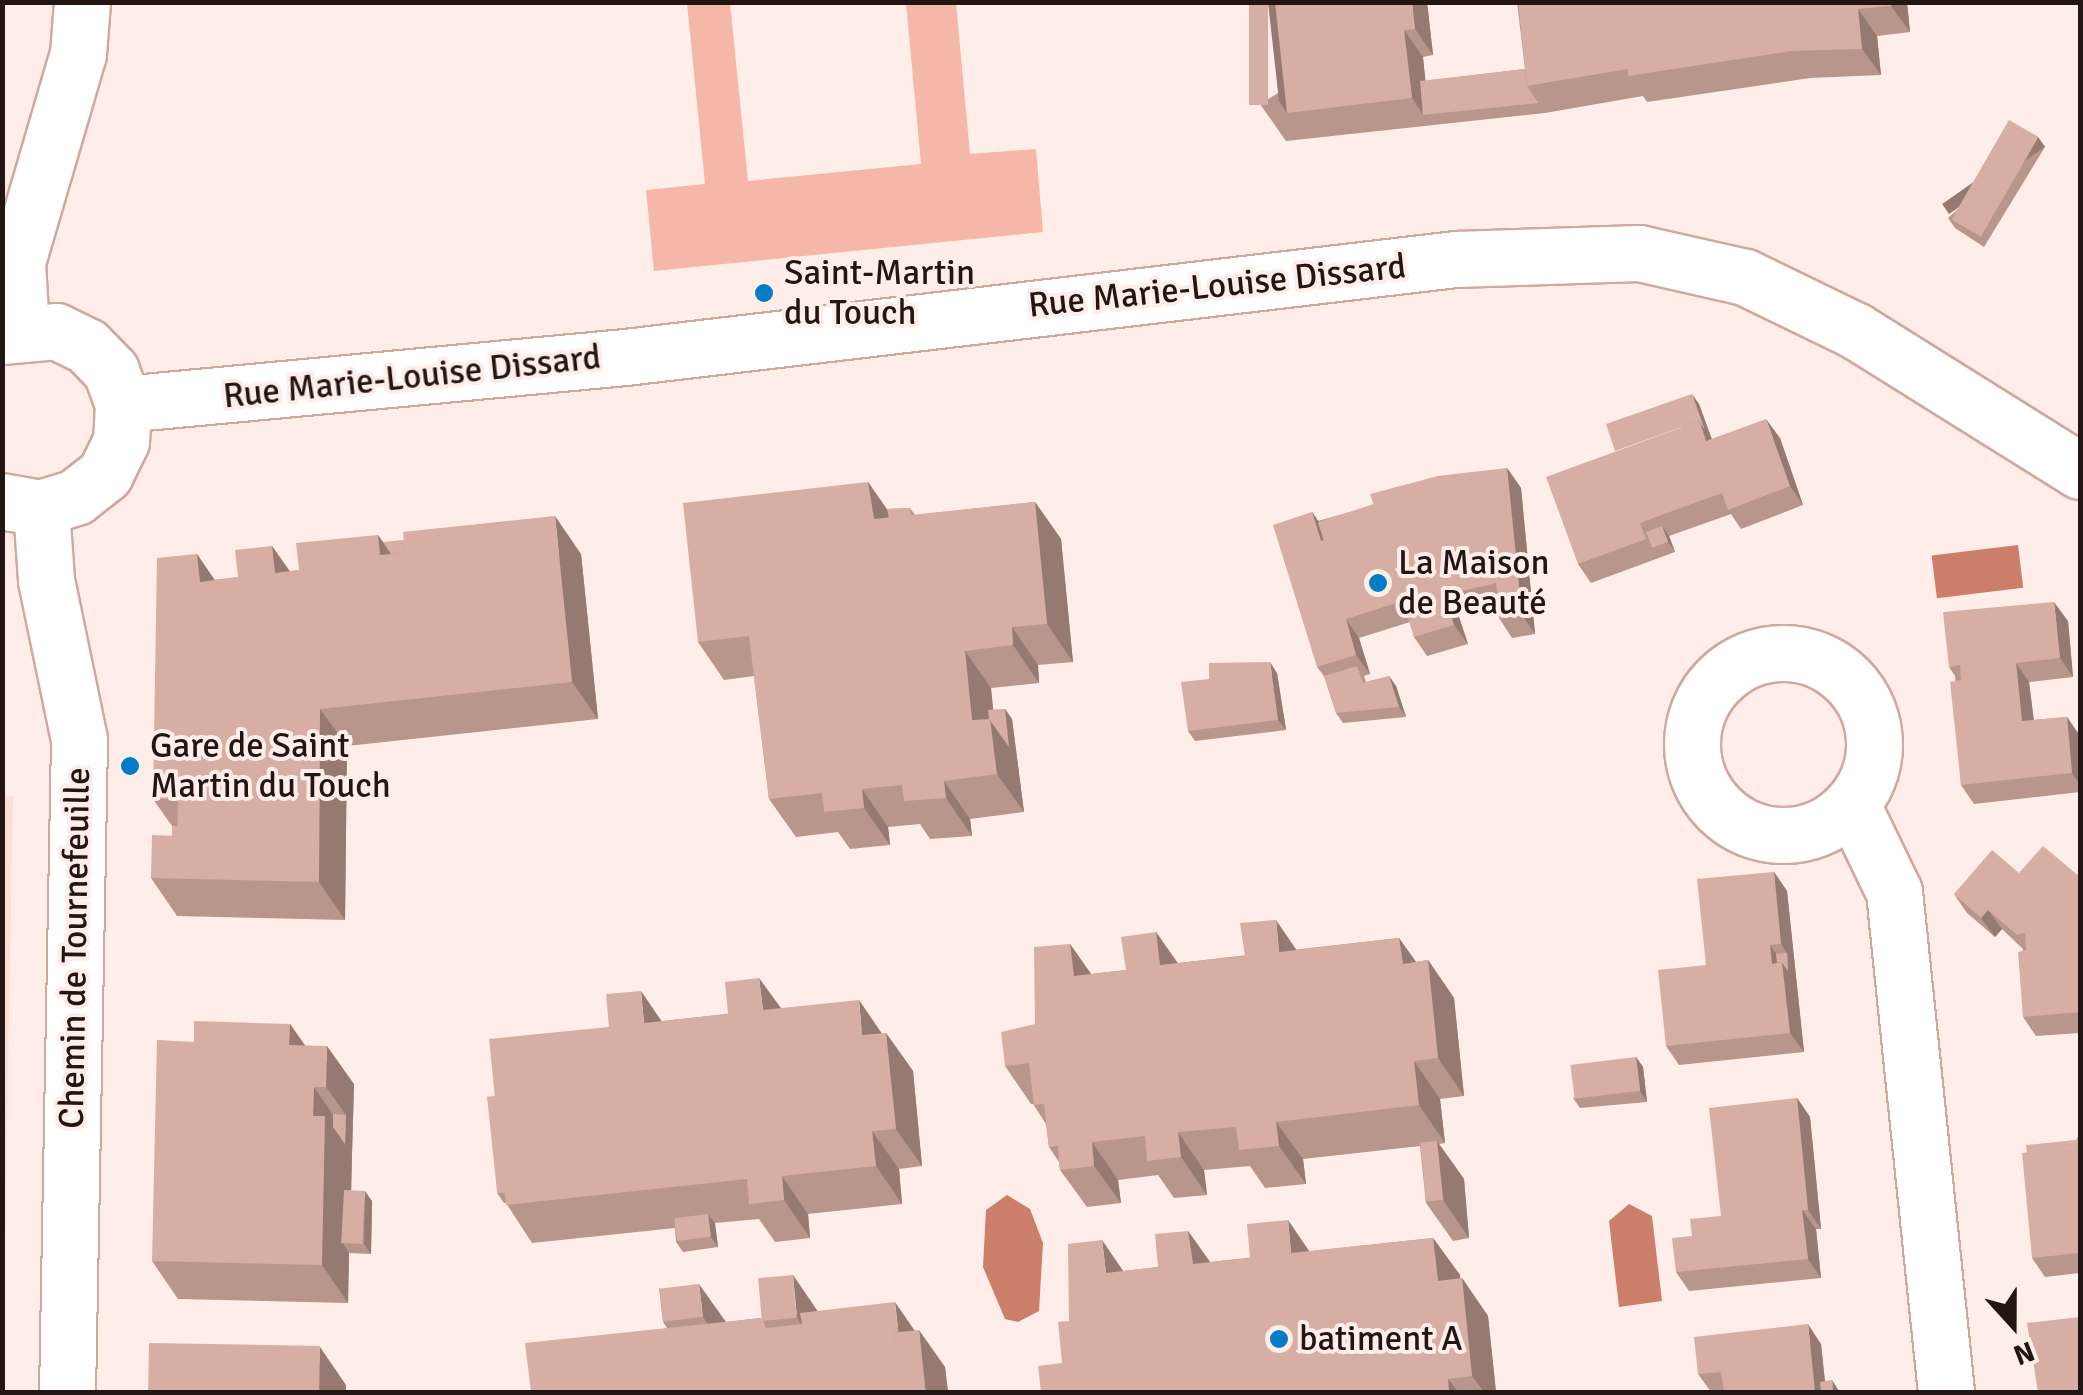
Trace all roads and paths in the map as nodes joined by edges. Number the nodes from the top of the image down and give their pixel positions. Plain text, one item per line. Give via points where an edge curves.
1 (82, 2) edge
2 (12, 333) edge
3 (123, 404) junction
4 (2080, 471) edge
5 (22, 504) edge
6 (1853, 806) dead end
7 (68, 1392) edge
8 (1946, 1392) edge

1 - 2 street via 78,54 17,262
2 - 3 street via 56,330 87,346 111,371
3 - 4 street, Rue Marie-Louise Dissard via 625,356 1456,259 1639,253 1745,277 1856,330
3 - 5 street via 121,441 105,474 76,496
5 - 7 street, Chemin de Tournefeuille via 46,580 79,740
6 - 8 street via 1894,892

